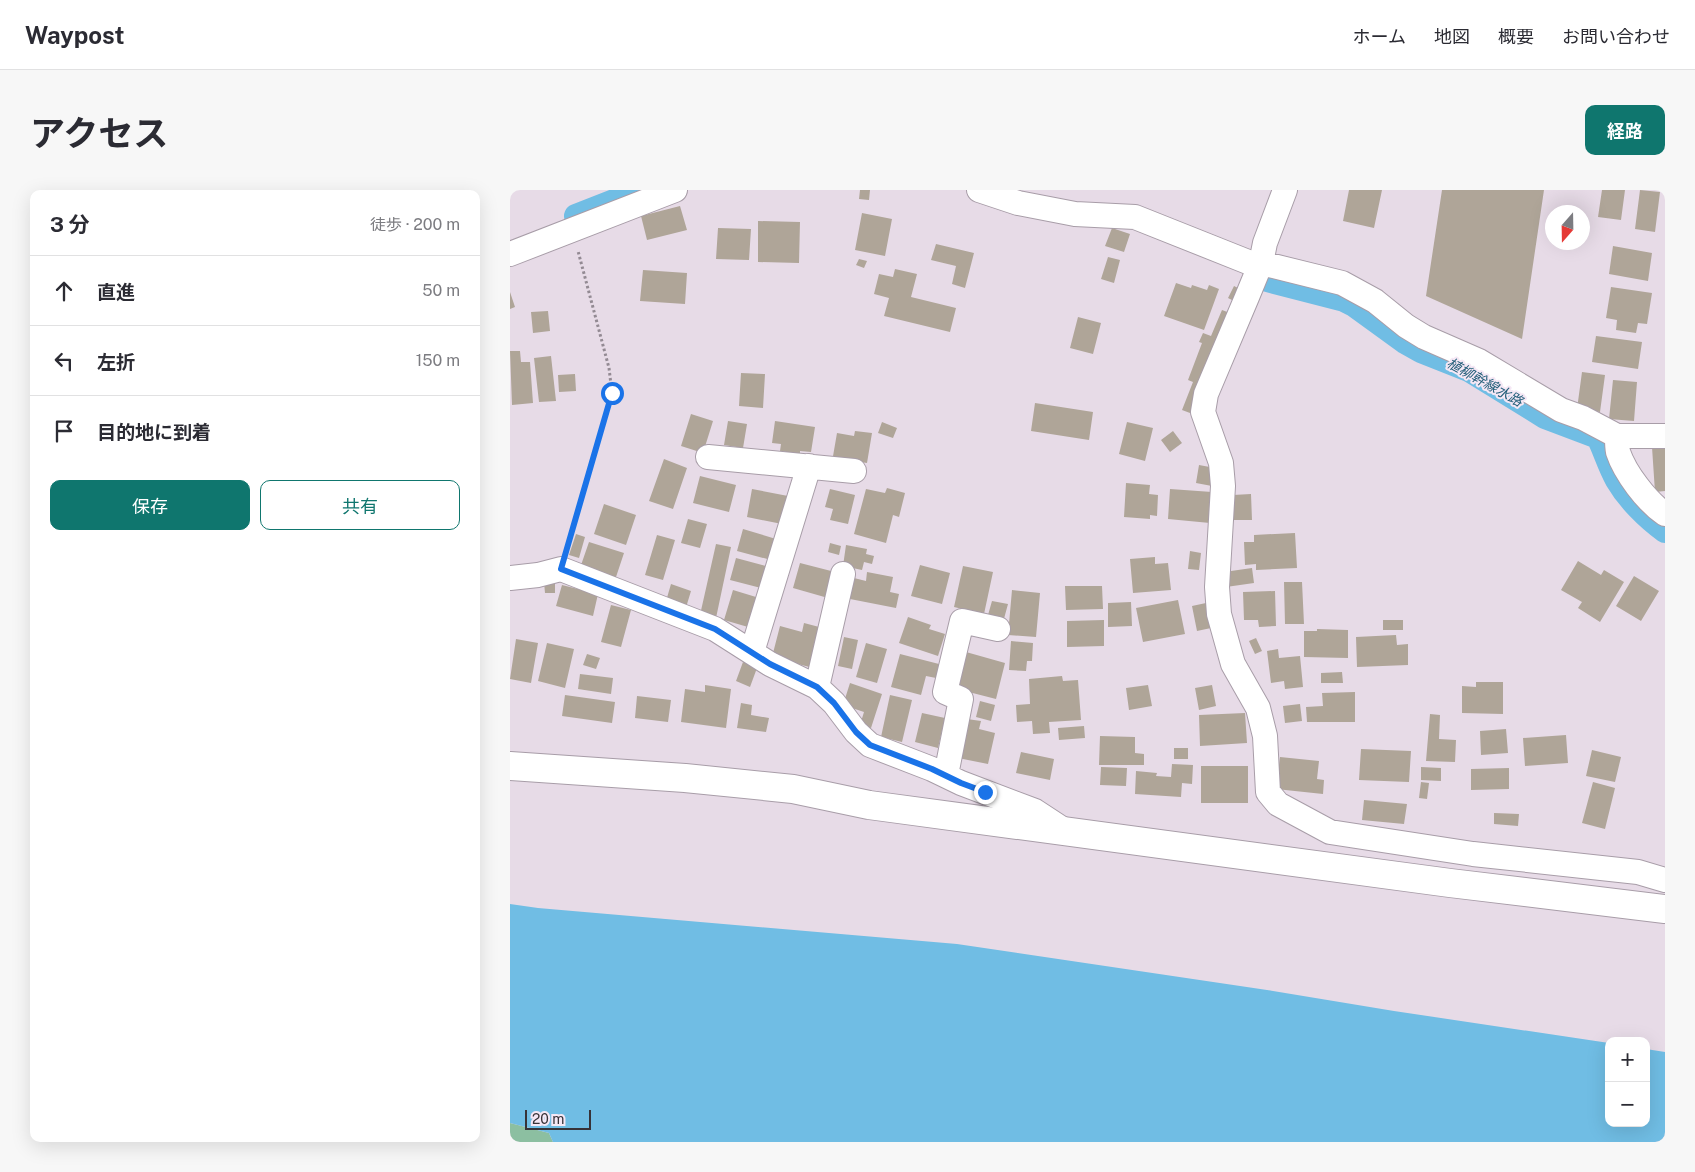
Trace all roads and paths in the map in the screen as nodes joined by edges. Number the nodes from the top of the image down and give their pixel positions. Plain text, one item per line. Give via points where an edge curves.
1 (675, 190) edge
2 (979, 190) edge
3 (1285, 190) edge
4 (572, 229) junction
5 (510, 254) edge
6 (1261, 263) junction
7 (1617, 436) junction
8 (1665, 436) edge
9 (708, 457) dead end
10 (809, 466) junction
11 (854, 471) dead end
12 (1665, 514) edge
13 (561, 569) junction
14 (843, 574) dead end
15 (510, 578) edge
16 (998, 629) dead end
17 (752, 652) junction
18 (817, 687) junction
19 (510, 766) edge
20 (946, 775) junction
21 (1064, 830) junction
22 (1638, 872) junction
23 (1665, 875) edge
24 (1665, 880) edge
25 (1665, 909) edge

1 - 4 street
2 - 6 street via 1018,203 1075,214 1135,218 1248,262
3 - 6 street
4 - 5 street
4 - 13 path via 610,368 612,393
6 - 7 street via 1342,283 1375,301 1424,337 1479,361 1561,410
6 - 22 street via 1206,394 1203,412 1221,463 1217,587 1220,614 1233,664 1258,708 1265,736 1268,792 1278,804 1330,832 1473,854
7 - 8 street
7 - 12 street via 1618,451 1625,467 1642,492
9 - 10 street
10 - 11 street
10 - 17 street
13 - 15 street
13 - 17 street via 715,629
14 - 18 street
16 - 20 street via 962,621 945,692 961,699
17 - 18 street
18 - 20 street via 870,745
19 - 21 street via 793,789 869,804
20 - 21 street via 1035,811
21 - 25 street
22 - 23 street
22 - 24 street

